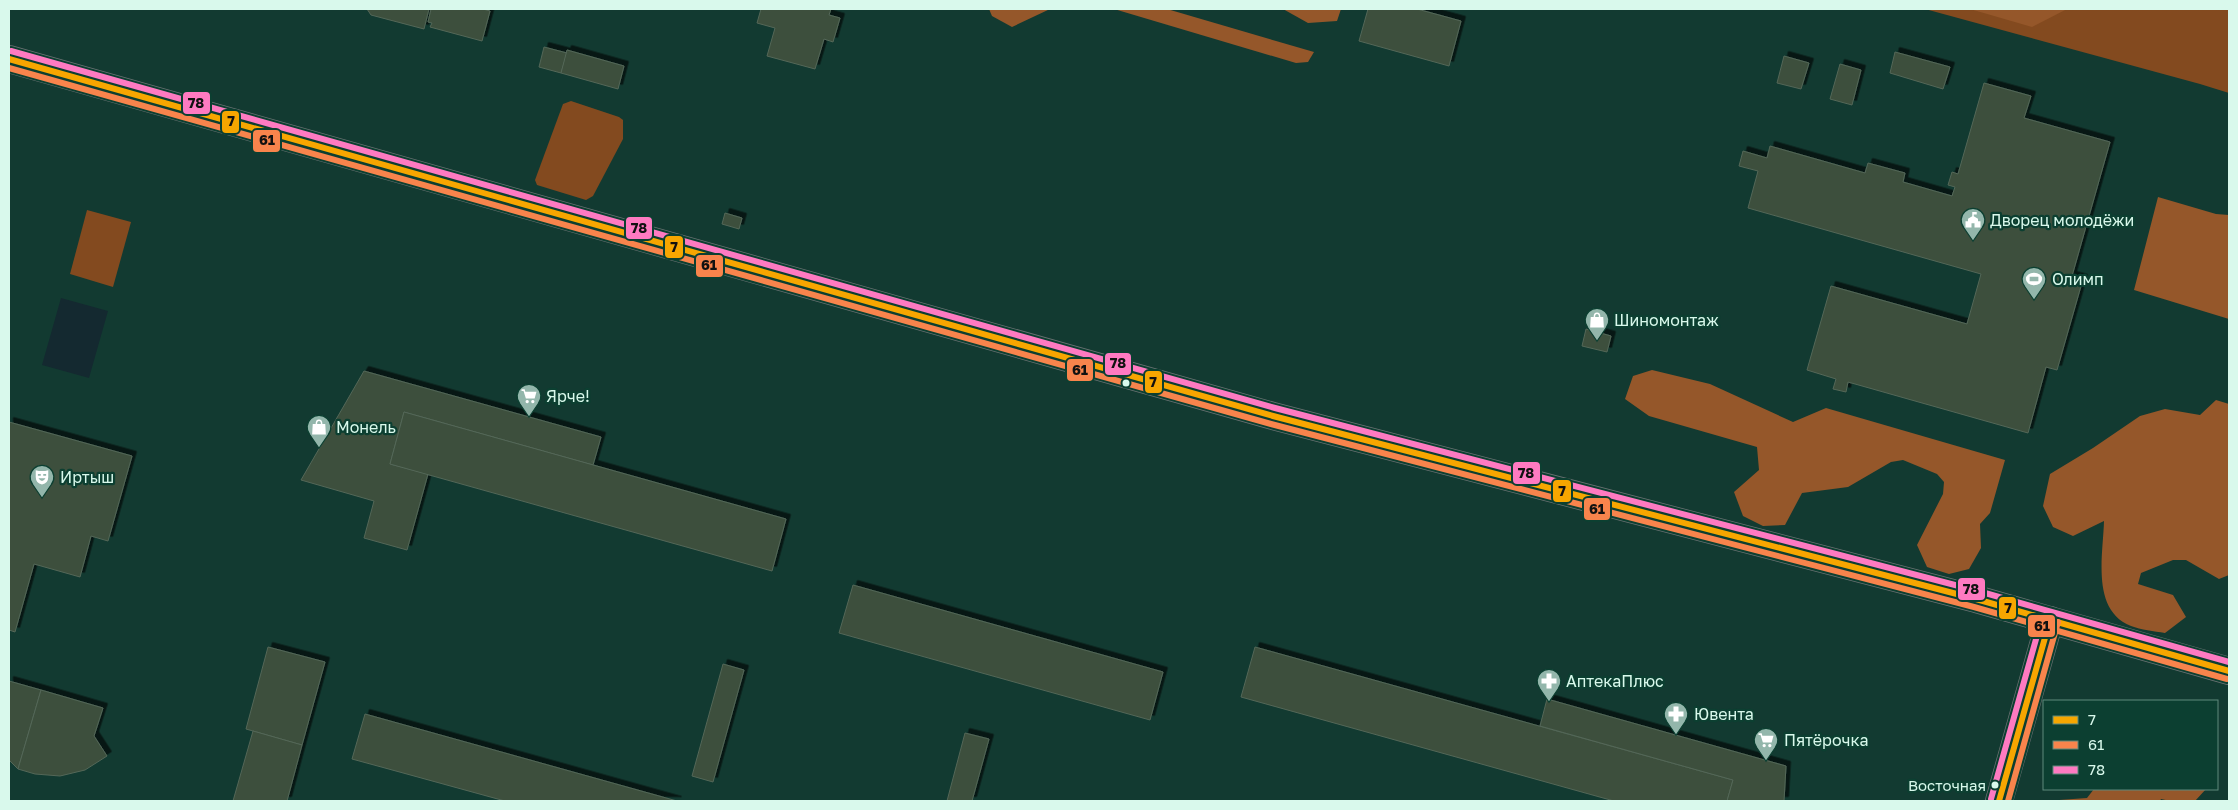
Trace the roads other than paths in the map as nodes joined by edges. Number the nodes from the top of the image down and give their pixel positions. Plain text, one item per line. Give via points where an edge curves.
1 (9, 59) edge
2 (2050, 620) junction
3 (2229, 671) edge
4 (1999, 801) edge

1 - 2 main road via 1263,413
2 - 3 main road
2 - 4 main road

